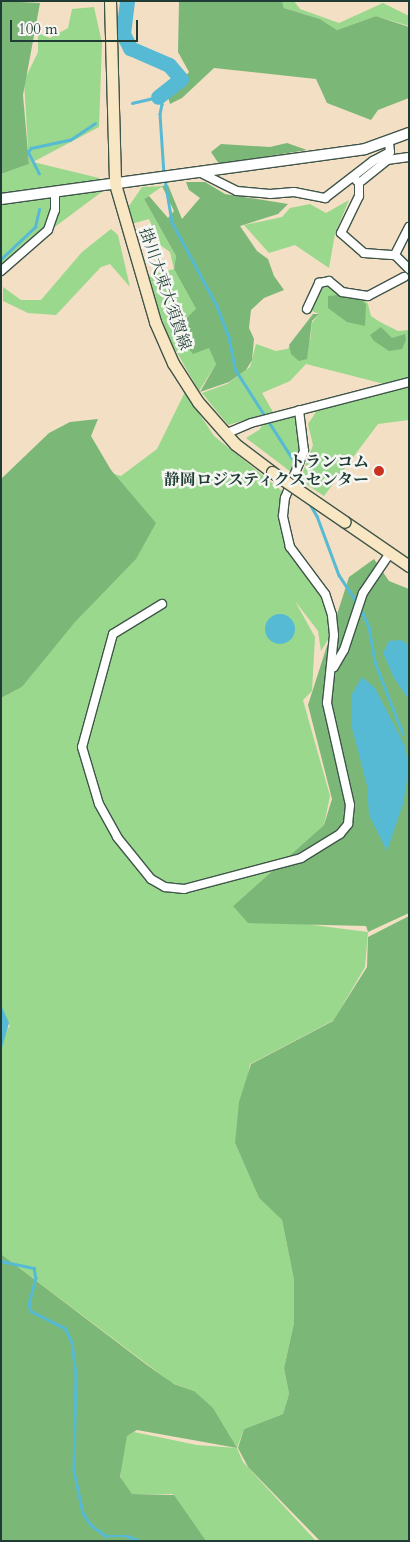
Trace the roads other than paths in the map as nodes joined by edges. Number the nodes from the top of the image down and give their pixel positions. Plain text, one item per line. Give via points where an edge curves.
1 (110, 1) edge
2 (409, 133) edge
3 (389, 143) junction
4 (409, 157) edge
5 (199, 172) junction
6 (356, 180) junction
7 (115, 184) junction
8 (55, 192) junction
9 (1, 199) edge
10 (409, 227) edge
11 (395, 255) junction
12 (409, 269) edge
13 (1, 271) edge
14 (406, 277) edge
15 (383, 283) dead end
16 (308, 309) dead end
17 (409, 382) edge
18 (299, 410) junction
19 (225, 434) junction
20 (390, 553) junction
21 (409, 566) edge
22 (162, 604) dead end
23 (330, 673) junction

1 - 7 main road, 掛川大東大須賀線
2 - 3 street
3 - 5 street
3 - 6 street via 390,152 372,161
4 - 6 street via 387,160
5 - 6 street via 236,191 294,192 319,199 331,196
5 - 7 street
6 - 11 street via 359,196 341,233 364,253
7 - 8 street
7 - 19 main road, 掛川大東大須賀線 via 144,285 173,363 198,402
8 - 9 street
8 - 13 street via 55,210 48,230
10 - 11 street
11 - 12 street
14 - 15 street
14 - 16 street via 368,296 342,292 329,281 319,283
17 - 18 street
18 - 19 street
18 - 23 street via 304,451 286,498 283,516 290,547 326,594 334,635
19 - 20 main road, 掛川大東大須賀線, bridge via 272,472
20 - 21 main road, 掛川大東大須賀線
20 - 23 street via 363,593 344,650
22 - 23 street via 113,634 82,747 99,804 117,837 151,879 164,887 184,889 301,858 340,834 348,824 347,783 327,703

